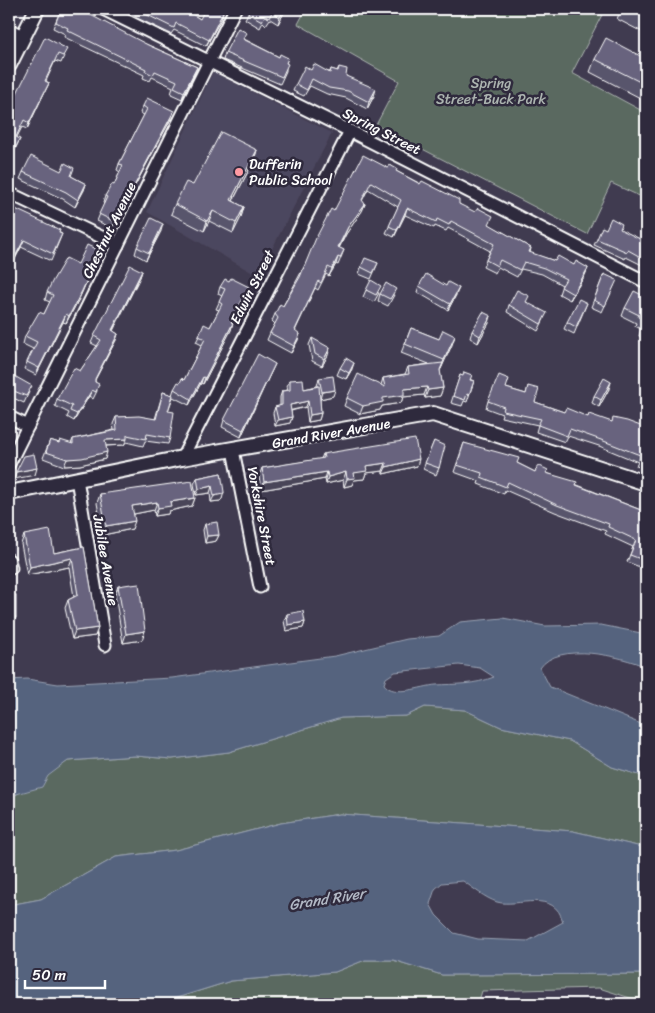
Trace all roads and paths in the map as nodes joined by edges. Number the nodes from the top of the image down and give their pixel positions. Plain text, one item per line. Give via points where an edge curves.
1 (37, 9) edge
2 (103, 9) edge
3 (235, 9) edge
4 (9, 29) edge
5 (24, 37) junction
6 (209, 61) junction
7 (9, 65) edge
8 (350, 131) junction
9 (9, 193) edge
10 (118, 244) junction
11 (646, 282) edge
12 (9, 417) edge
13 (28, 426) junction
14 (234, 450) junction
15 (182, 458) junction
16 (9, 464) edge
17 (77, 479) junction
18 (646, 483) edge
19 (9, 493) edge
20 (260, 586) dead end
21 (105, 645) dead end

1 - 5 street
2 - 6 street, Spring Street
3 - 6 street, Chestnut Avenue
4 - 5 street
5 - 7 street
6 - 8 street, Spring Street
6 - 10 street, Chestnut Avenue
8 - 11 street, Spring Street
8 - 15 street, Edwin Street
9 - 10 street
10 - 13 street, Chestnut Avenue
12 - 13 street
13 - 16 street, Chestnut Avenue
14 - 15 street, Grand River Avenue
14 - 18 street, Grand River Avenue via 433,414
14 - 20 street, Yorkshire Street
15 - 17 street, Grand River Avenue
17 - 19 street, Grand River Avenue
17 - 21 street, Jubilee Avenue

